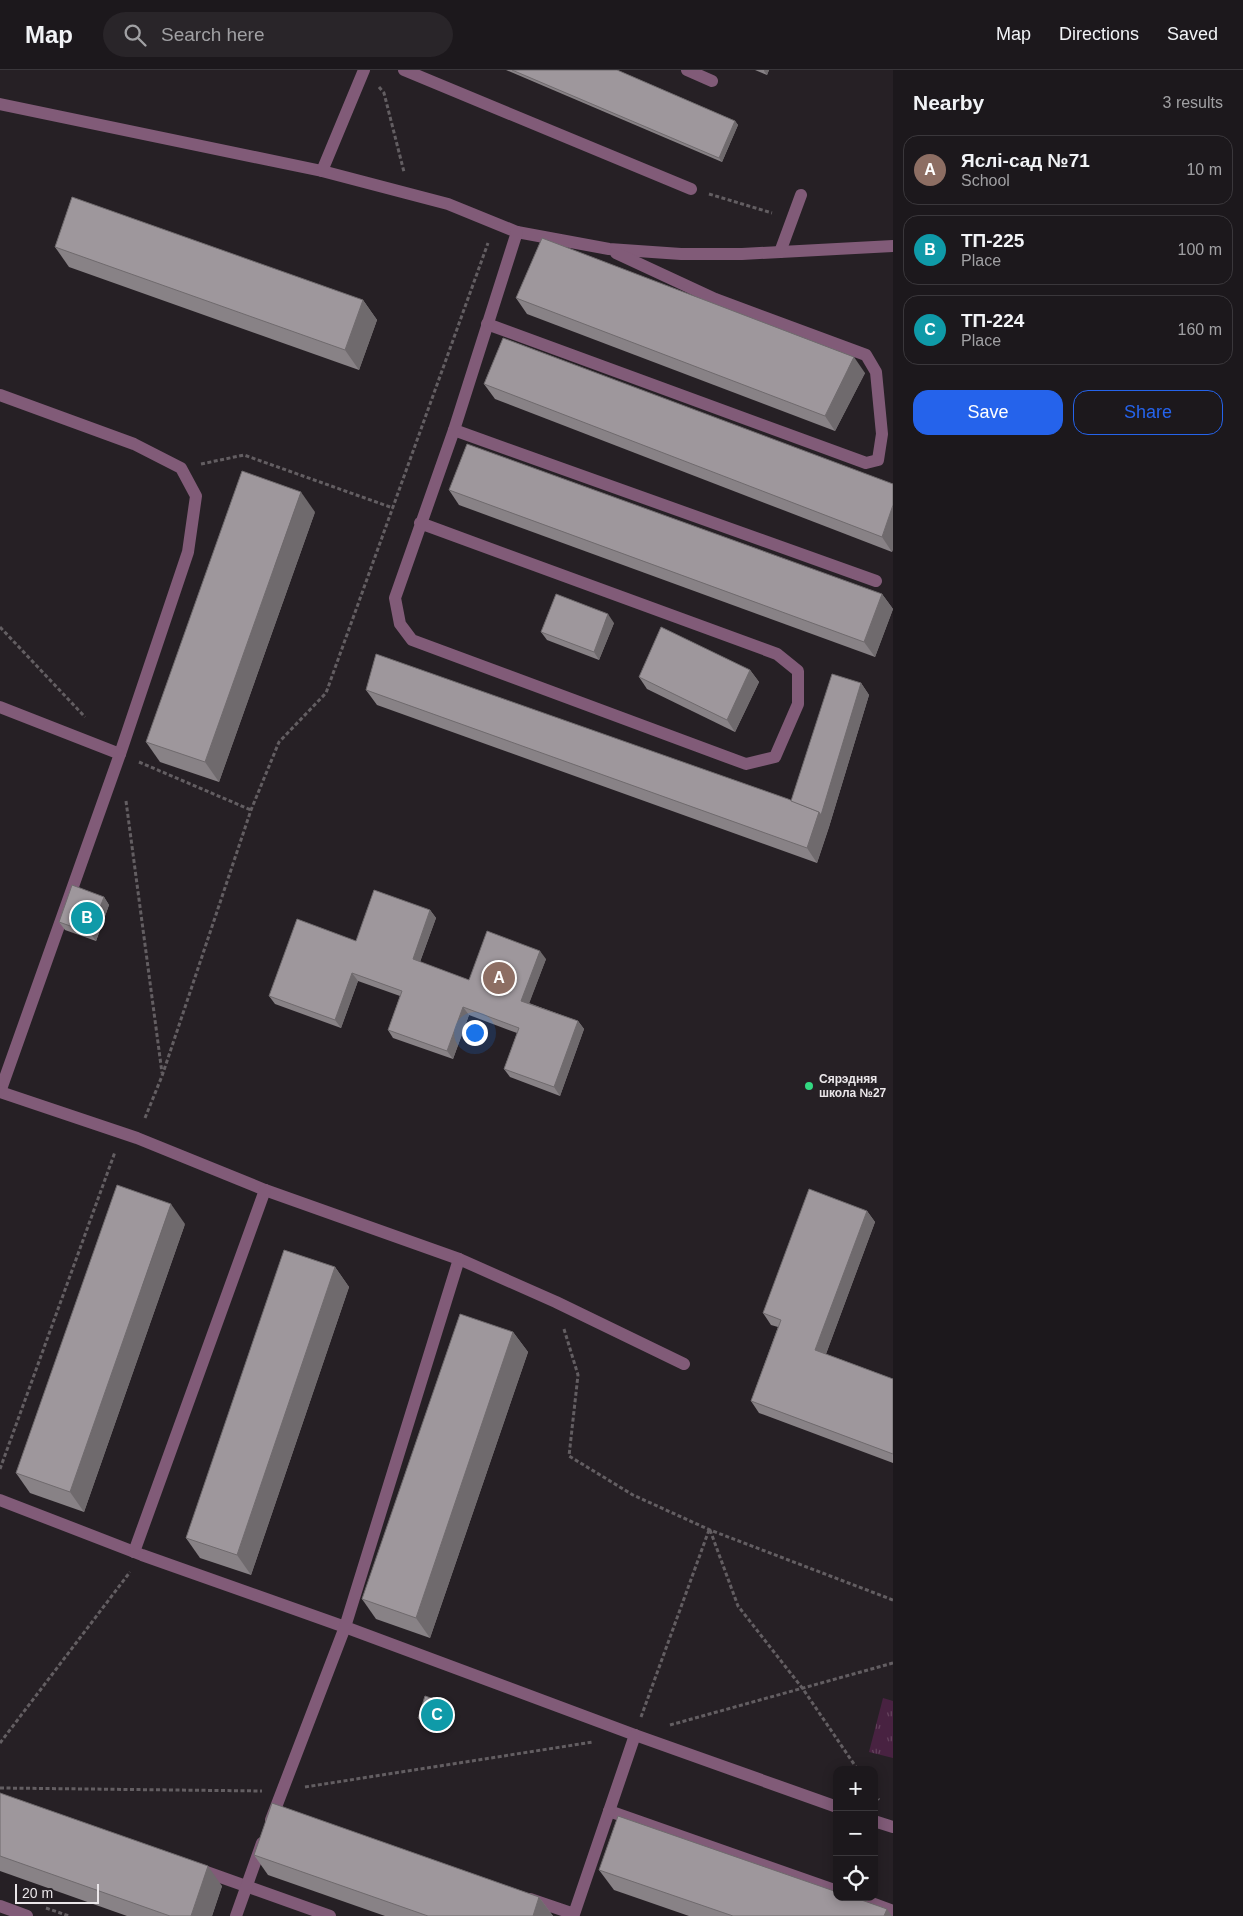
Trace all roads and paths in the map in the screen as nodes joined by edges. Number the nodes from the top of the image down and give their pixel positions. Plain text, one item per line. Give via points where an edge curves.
1 (363, 70) edge
2 (404, 70) edge
3 (687, 70) edge
4 (712, 81) dead end
5 (0, 104) edge
6 (322, 171) junction
7 (691, 189) joint
8 (410, 194) junction
9 (802, 195) dead end
10 (793, 219) junction
11 (495, 223) junction
12 (517, 232) junction
13 (893, 246) edge
14 (609, 249) junction
15 (780, 252) junction
16 (487, 324) junction
17 (0, 394) edge
18 (454, 430) junction
19 (181, 468) junction
20 (393, 508) junction
21 (420, 523) junction
22 (876, 581) dead end
23 (0, 627) edge
24 (0, 707) edge
25 (86, 718) dead end
26 (120, 754) junction
27 (125, 793) dead end
28 (251, 810) junction
29 (162, 1076) junction
30 (0, 1092) edge
31 (122, 1133) junction
32 (137, 1138) junction
33 (265, 1190) junction
34 (459, 1259) junction
35 (556, 1302) junction
36 (684, 1364) dead end
37 (0, 1469) edge
38 (0, 1500) edge
39 (710, 1530) junction
40 (138, 1554) junction
41 (893, 1600) edge
42 (345, 1628) junction
43 (893, 1663) edge
44 (803, 1689) junction
45 (635, 1735) junction
46 (596, 1741) dead end
47 (0, 1743) edge
48 (855, 1766) edge
49 (0, 1788) edge
50 (282, 1791) junction
51 (833, 1806) edge
52 (608, 1811) junction
53 (878, 1822) edge
54 (893, 1827) edge
55 (182, 1864) edge
56 (246, 1886) junction
57 (833, 1890) edge
58 (518, 1895) edge
59 (866, 1901) edge
60 (0, 1906) edge
61 (893, 1911) edge
62 (573, 1915) edge
63 (27, 1916) edge
64 (236, 1916) edge
65 (330, 1916) edge

1 - 6 lane
1 - 8 path via 384,93
2 - 7 lane
3 - 4 lane
5 - 6 lane
6 - 8 lane
7 - 10 path
8 - 11 lane via 448,204
9 - 10 lane
10 - 15 lane
11 - 12 lane
11 - 20 path
12 - 14 lane
12 - 16 lane
13 - 15 lane
14 - 15 lane via 681,254
14 - 16 lane via 715,299 866,355 876,372 882,434 878,460 866,463
16 - 18 lane
17 - 19 lane via 134,444
18 - 21 lane
18 - 22 lane
19 - 20 path via 244,455
19 - 26 lane via 196,496 188,552
20 - 28 path via 326,693 279,742
21 - 21 lane via 395,598 400,624 412,640 746,764 776,757 798,704 798,671 777,654
23 - 25 path
24 - 26 lane
26 - 28 path
26 - 30 lane
27 - 29 path
28 - 29 path
29 - 32 path
30 - 31 lane
31 - 32 lane
31 - 37 path
32 - 33 lane
33 - 34 lane
33 - 40 lane
34 - 35 lane
34 - 42 lane
35 - 36 lane
35 - 39 path via 578,1375 569,1456 633,1495
38 - 40 lane
39 - 41 path
39 - 44 path via 738,1606
39 - 45 path
40 - 42 lane
40 - 47 path
42 - 45 lane
42 - 50 lane
43 - 44 path
44 - 45 path
44 - 48 path
45 - 51 lane
45 - 52 lane
46 - 50 path
49 - 50 path
50 - 56 lane via 278,1814
52 - 57 lane
52 - 62 lane
53 - 54 lane
55 - 56 lane
56 - 64 lane
56 - 65 lane
58 - 62 lane
59 - 61 lane
60 - 63 lane

